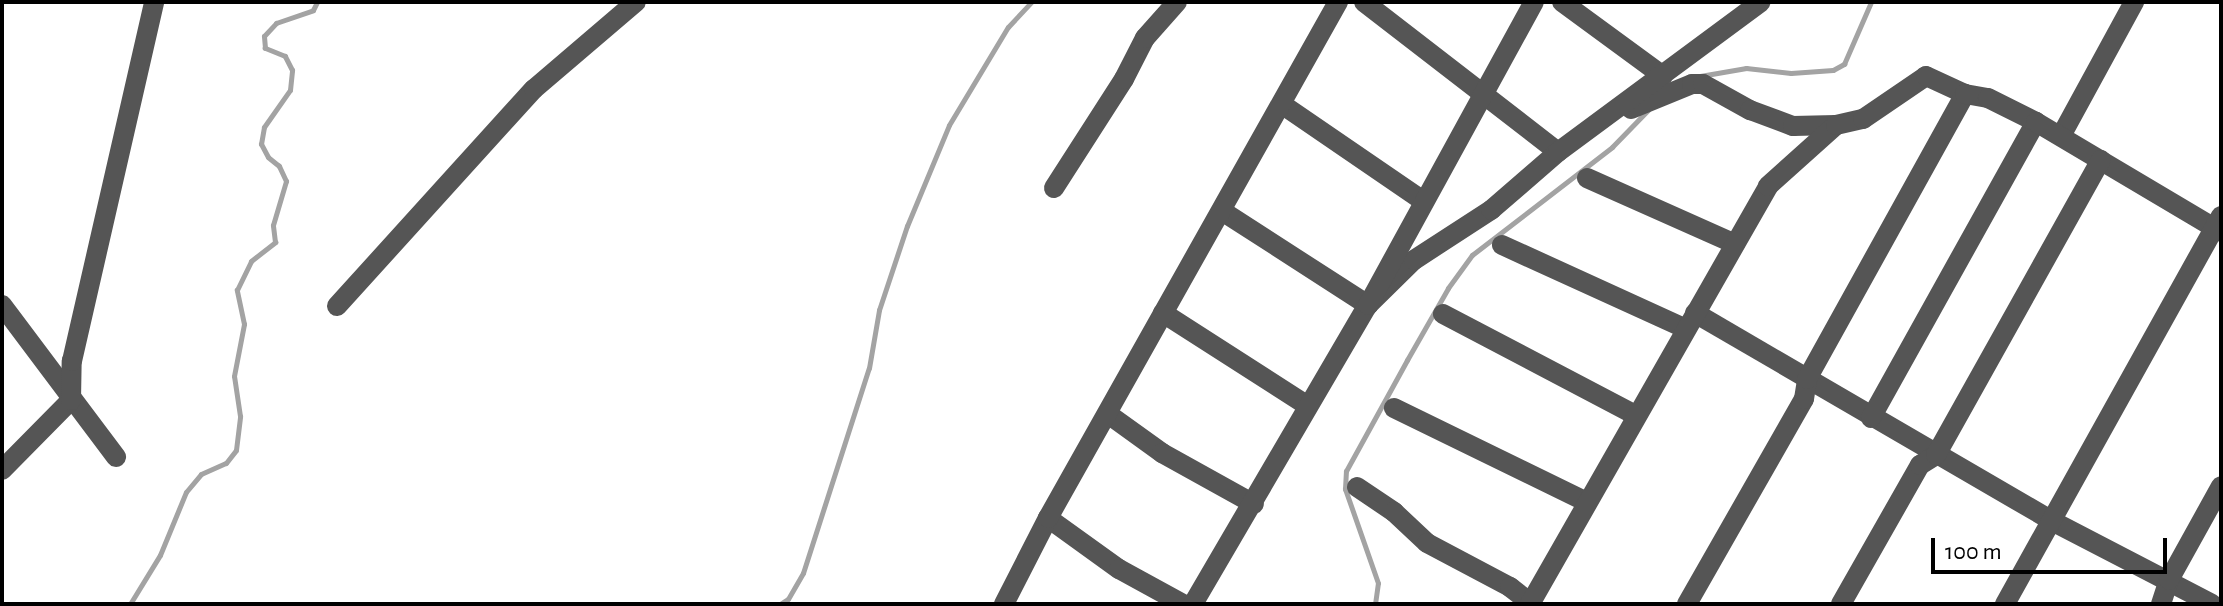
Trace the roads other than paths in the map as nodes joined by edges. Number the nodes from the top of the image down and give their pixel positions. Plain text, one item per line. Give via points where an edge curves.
1 (154, 2) edge
2 (636, 2) edge
3 (1177, 2) edge
4 (1338, 2) edge
5 (1364, 2) edge
6 (1534, 2) edge
7 (1562, 2) edge
8 (1761, 2) edge
9 (2134, 2) edge
10 (1663, 76) junction
11 (1484, 92) junction
12 (1965, 94) junction
13 (1283, 105) junction
14 (1603, 120) junction
15 (2036, 122) junction
16 (1836, 125) junction
17 (2061, 136) junction
18 (1558, 152) junction
19 (2101, 160) junction
20 (1587, 178) dead end
21 (1054, 188) dead end
22 (1423, 201) junction
23 (1222, 211) junction
24 (2218, 225) edge
25 (1735, 244) junction
26 (1502, 245) dead end
27 (2, 305) edge
28 (1368, 305) junction
29 (337, 306) dead end
30 (1163, 313) junction
31 (1443, 314) dead end
32 (1690, 321) junction
33 (1807, 379) junction
34 (71, 400) junction
35 (1308, 406) junction
36 (1394, 408) dead end
37 (1108, 414) junction
38 (1635, 415) junction
39 (1871, 418) junction
40 (1936, 455) junction
41 (116, 457) dead end
42 (2, 470) edge
43 (2221, 486) edge
44 (1357, 487) dead end
45 (1587, 502) junction
46 (1254, 504) junction
47 (1048, 518) junction
48 (2052, 521) junction
49 (2169, 580) junction
50 (1004, 604) edge
51 (1183, 604) edge
52 (1193, 604) edge
53 (1531, 604) edge
54 (1687, 604) edge
55 (1841, 604) edge
56 (2005, 604) edge
57 (2161, 604) edge
58 (2212, 604) edge

1 - 34 street via 72,361
2 - 29 street via 534,89
3 - 21 street via 1145,38
4 - 13 street
5 - 11 street
6 - 11 street
7 - 10 street
8 - 10 street
9 - 17 street
10 - 14 street
11 - 18 street
11 - 22 street
12 - 15 street via 1988,98
12 - 16 street via 1926,76 1863,119
12 - 33 street
13 - 22 street
13 - 23 street
14 - 16 street via 1692,84 1718,90 1750,110 1793,126
14 - 18 street
15 - 17 street
15 - 39 street
16 - 25 street via 1768,186
17 - 19 street
18 - 28 street via 1491,210 1414,260
19 - 24 street
19 - 40 street
20 - 25 street
22 - 28 street
23 - 28 street
23 - 30 street
24 - 48 street
25 - 32 street
26 - 32 street
27 - 34 street
28 - 35 street
30 - 35 street
30 - 37 street
31 - 38 street
32 - 33 street
32 - 38 street
33 - 39 street
33 - 54 street via 1804,399
34 - 41 street
34 - 42 street
35 - 46 street
36 - 45 street
37 - 46 street via 1162,453
37 - 47 street
38 - 45 street
39 - 40 street
40 - 48 street
40 - 55 street via 1920,465
43 - 49 street
44 - 53 street via 1427,543 1510,587
45 - 53 street
46 - 52 street
47 - 50 street
47 - 51 street via 1119,569
48 - 49 street
48 - 56 street
49 - 57 street
49 - 58 street

